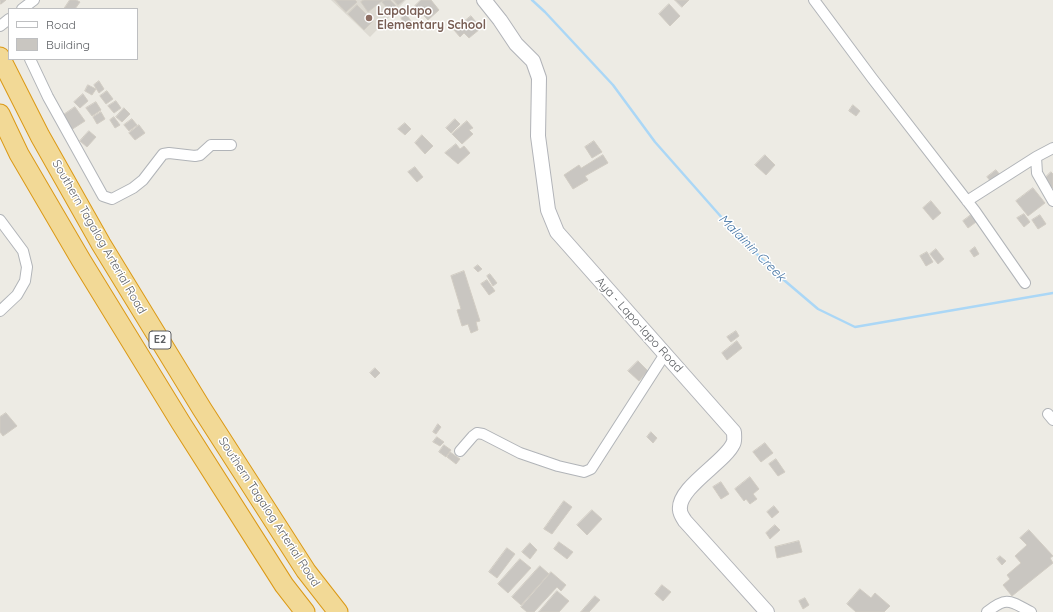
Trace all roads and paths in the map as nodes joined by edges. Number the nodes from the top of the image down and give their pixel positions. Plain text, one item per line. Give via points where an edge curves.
1 (484, 0) edge
2 (814, 0) edge
3 (0, 57) edge
4 (30, 60) edge
5 (0, 114) edge
6 (231, 145) dead end
7 (1053, 148) edge
8 (1036, 158) junction
9 (967, 201) junction
10 (1053, 201) edge
11 (0, 220) edge
12 (1025, 284) dead end
13 (0, 311) edge
14 (665, 354) junction
15 (460, 451) dead end
16 (305, 612) edge
17 (338, 612) edge
18 (766, 612) edge
19 (986, 612) edge
20 (1031, 612) edge

1 - 14 street, Aya - Lapo-lapo Road via 516,44 533,61 540,78 538,136 548,210 557,232
2 - 9 street
3 - 17 highway, Southern Tagalog Arterial Road / E2 via 40,136 105,251 202,410 306,571
4 - 6 street via 103,196 112,198 133,188 143,180 163,154 195,156 200,155 211,145
5 - 16 highway, E2 via 19,154 80,260 284,585
7 - 8 street
8 - 9 street
8 - 10 street via 1037,173
9 - 12 street
11 - 13 street via 23,251 27,266 25,281 16,295
14 - 15 street via 587,472 558,466 520,453 478,433 472,436
14 - 18 street, Aya - Lapo-lapo Road via 734,432 734,444 688,492 681,501 679,511
19 - 20 street via 998,603 1009,601

